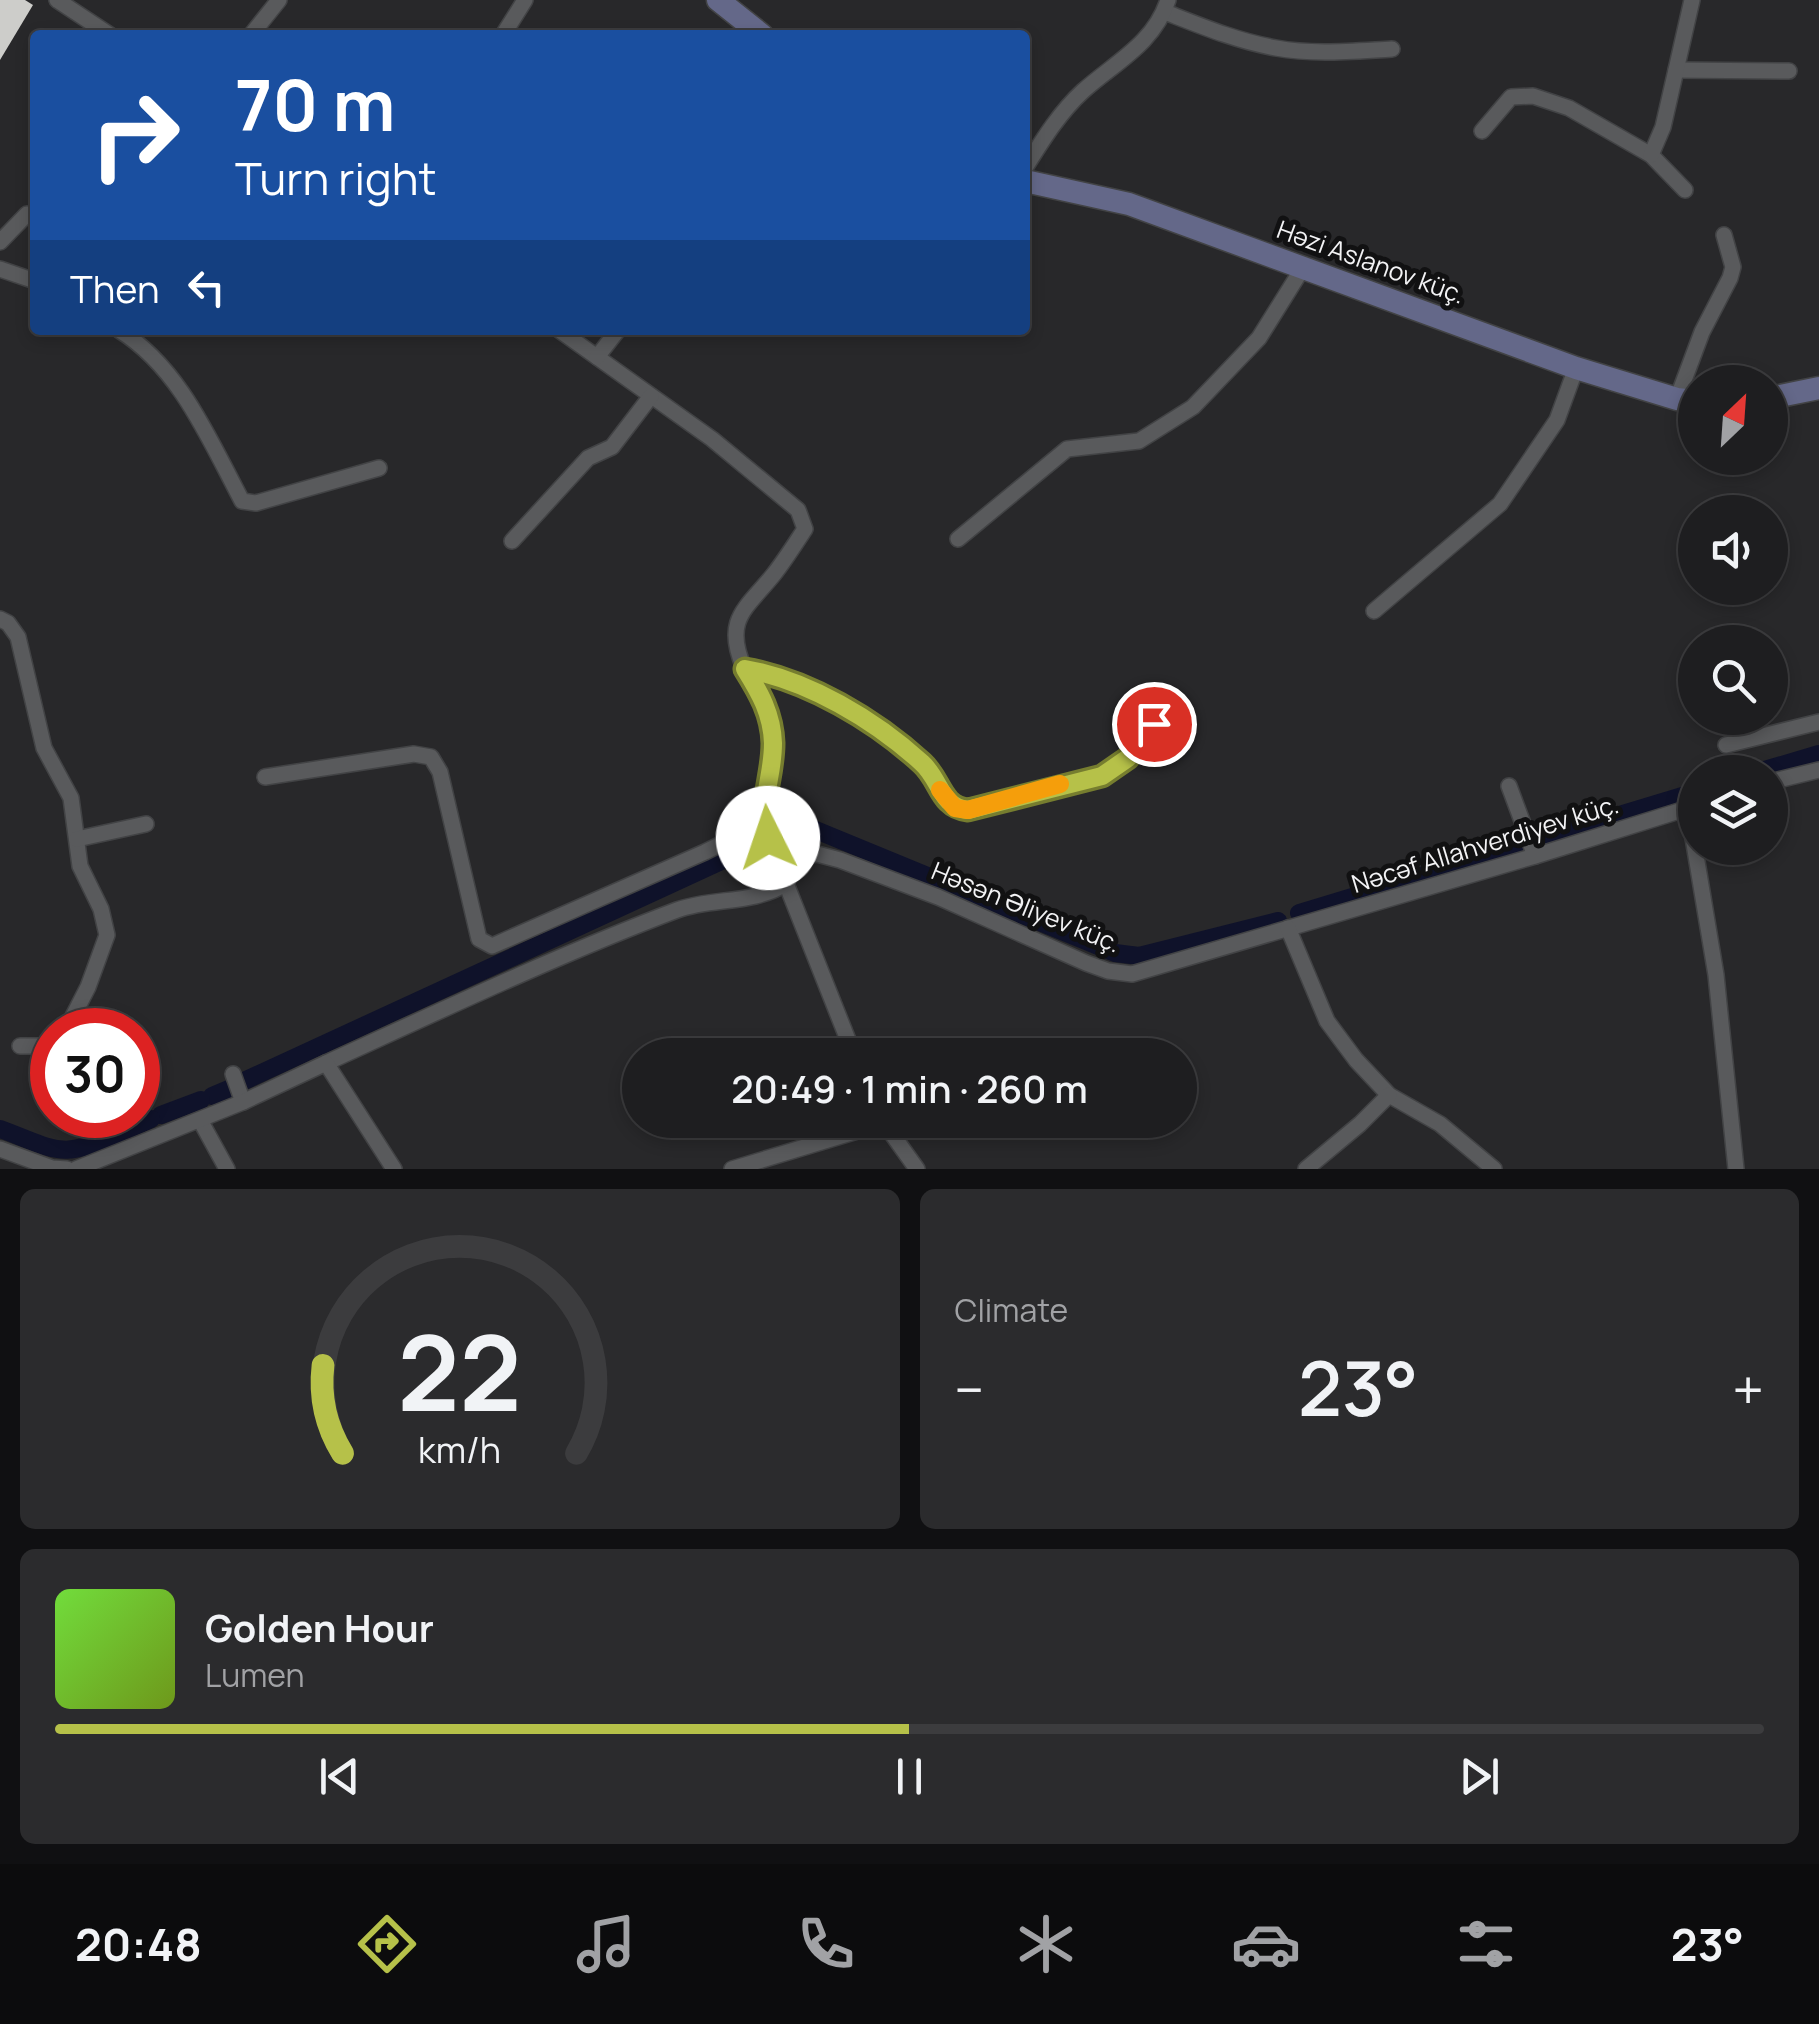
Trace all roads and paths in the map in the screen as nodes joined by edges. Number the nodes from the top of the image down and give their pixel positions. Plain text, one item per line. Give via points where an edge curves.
1 (57, 0) edge
2 (280, 0) edge
3 (525, 0) edge
4 (718, 0) edge
5 (1692, 0) edge
6 (1167, 6) edge
7 (102, 30) edge
8 (255, 30) edge
9 (506, 30) edge
10 (756, 30) edge
11 (1392, 49) dead end
12 (1676, 70) junction
13 (1789, 71) dead end
14 (1482, 130) dead end
15 (1651, 156) junction
16 (1030, 160) edge
17 (1030, 182) edge
18 (1685, 190) dead end
19 (26, 214) dead end
20 (1724, 235) dead end
21 (0, 242) edge
22 (1304, 266) junction
23 (0, 269) edge
24 (30, 280) edge
25 (127, 335) edge
26 (566, 335) edge
27 (614, 335) edge
28 (597, 357) junction
29 (1694, 365) edge
30 (1576, 368) junction
31 (1819, 388) edge
32 (1788, 394) edge
33 (651, 396) junction
34 (1678, 398) edge
35 (379, 468) dead end
36 (958, 539) dead end
37 (512, 541) dead end
38 (1374, 611) dead end
39 (0, 619) edge
40 (745, 669) junction
41 (1819, 722) edge
42 (1154, 724) dead end
43 (1726, 744) dead end
44 (1819, 770) edge
45 (265, 777) dead end
46 (1788, 778) edge
47 (1509, 786) dead end
48 (1678, 811) edge
49 (762, 816) junction
50 (146, 824) dead end
51 (77, 839) junction
52 (1535, 856) junction
53 (778, 862) junction
54 (1700, 865) edge
55 (787, 884) junction
56 (1288, 928) junction
57 (77, 1008) edge
58 (847, 1038) edge
59 (20, 1046) dead end
60 (30, 1046) edge
61 (326, 1062) junction
62 (232, 1074) dead end
63 (1389, 1094) junction
64 (243, 1102) junction
65 (200, 1120) junction
66 (832, 1138) edge
67 (895, 1138) edge
68 (0, 1149) edge
69 (52, 1169) edge
70 (66, 1169) edge
71 (76, 1169) edge
72 (227, 1169) edge
73 (394, 1169) edge
74 (732, 1169) edge
75 (917, 1169) edge
76 (1306, 1169) edge
77 (1494, 1169) edge
78 (1736, 1169) edge

1 - 7 street
2 - 8 street
3 - 9 street
4 - 10 street
5 - 12 street
6 - 11 street via 1213,31 1276,48
6 - 16 street via 1138,47 1062,112
12 - 13 street
12 - 15 street
14 - 15 street via 1511,96 1533,96 1569,108
15 - 18 street
17 - 22 street, Həzi Aslanov küç. via 1129,204
19 - 21 street
20 - 29 street via 1733,267
22 - 30 street, Həzi Aslanov küç.
22 - 36 street via 1259,338 1193,407 1139,441 1066,450
23 - 24 street
25 - 35 street via 166,370 242,500 256,503
26 - 28 street
27 - 28 street
28 - 33 street
30 - 34 street, Həzi Aslanov küç.
30 - 38 street via 1556,420 1500,504
31 - 32 street
33 - 37 street via 612,448 588,458
33 - 40 street via 798,510 805,530 736,622
39 - 51 street via 18,637 44,748 71,798
40 - 42 street via 784,680 883,730 926,766 946,800 968,810 1102,776 1128,758
40 - 49 street via 771,723
41 - 43 street
44 - 46 street
45 - 49 street via 414,754 431,757 479,939 492,946 735,838
47 - 52 street
48 - 52 street, Nəcəf Allahverdiyev küç.
49 - 53 street
50 - 51 street
51 - 57 street via 80,866 108,934
52 - 56 street, Nəcəf Allahverdiyev küç.
53 - 55 street
53 - 56 street, Həsən Əliyev küç. via 817,854 840,860 1108,971 1132,974
54 - 78 street
55 - 58 street
55 - 61 street via 755,898 682,908
56 - 63 street via 1327,1021
59 - 60 street
61 - 64 street
61 - 73 street
62 - 64 street
63 - 76 street
63 - 77 street via 1440,1124
64 - 65 street
65 - 71 street
65 - 72 street
66 - 74 street
67 - 75 street
68 - 69 street
69 - 70 street

